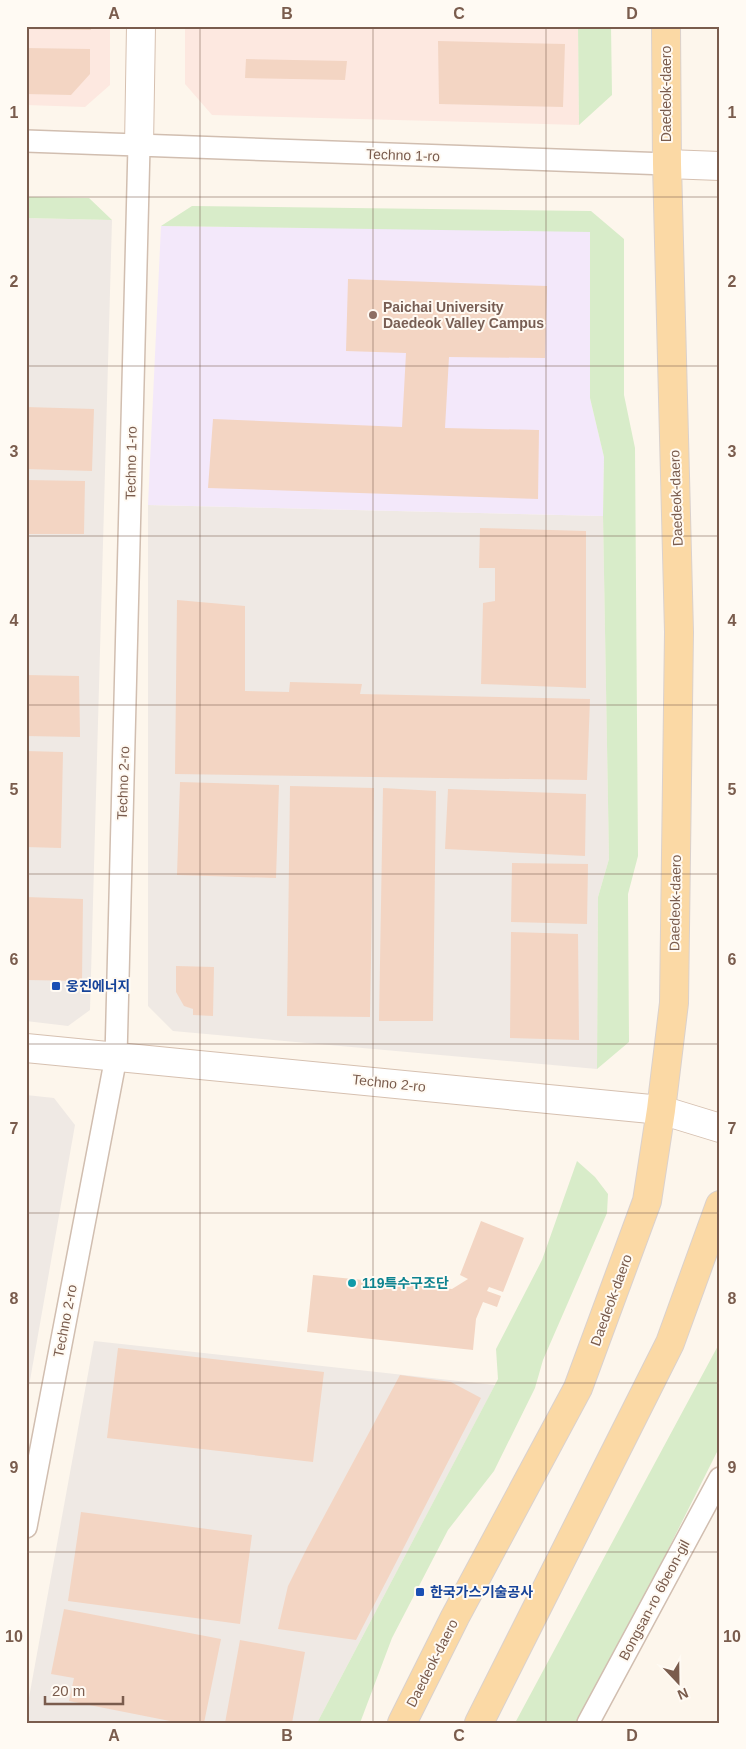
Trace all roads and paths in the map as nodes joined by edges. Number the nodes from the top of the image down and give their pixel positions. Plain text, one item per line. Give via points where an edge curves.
1 (141, 26) edge
2 (666, 26) edge
3 (26, 141) edge
4 (139, 146) junction
5 (667, 164) junction
6 (720, 166) edge
7 (127, 630) joint
8 (26, 1048) edge
9 (116, 1057) junction
10 (661, 1110) junction
11 (720, 1128) edge
12 (720, 1205) edge
13 (720, 1478) edge
14 (26, 1527) edge
15 (402, 1723) edge
16 (479, 1723) edge
17 (588, 1723) edge

1 - 4 main road, Techno 1-ro
2 - 5 main road, Daedeok-daero
3 - 4 street, Techno 1-ro
4 - 5 street, Techno 1-ro
4 - 7 street, Techno 1-ro
5 - 6 main road
5 - 10 main road, Daedeok-daero via 679,632 674,1003
7 - 9 street, Techno 2-ro
8 - 9 main road, Techno 2-ro
9 - 10 main road, Techno 2-ro
9 - 14 street, Techno 2-ro
10 - 11 main road, Techno 2-ro
10 - 15 main road, Daedeok-daero via 647,1200 578,1388
12 - 16 main road via 670,1343
13 - 17 street, Bongsan-ro 6beon-gil

